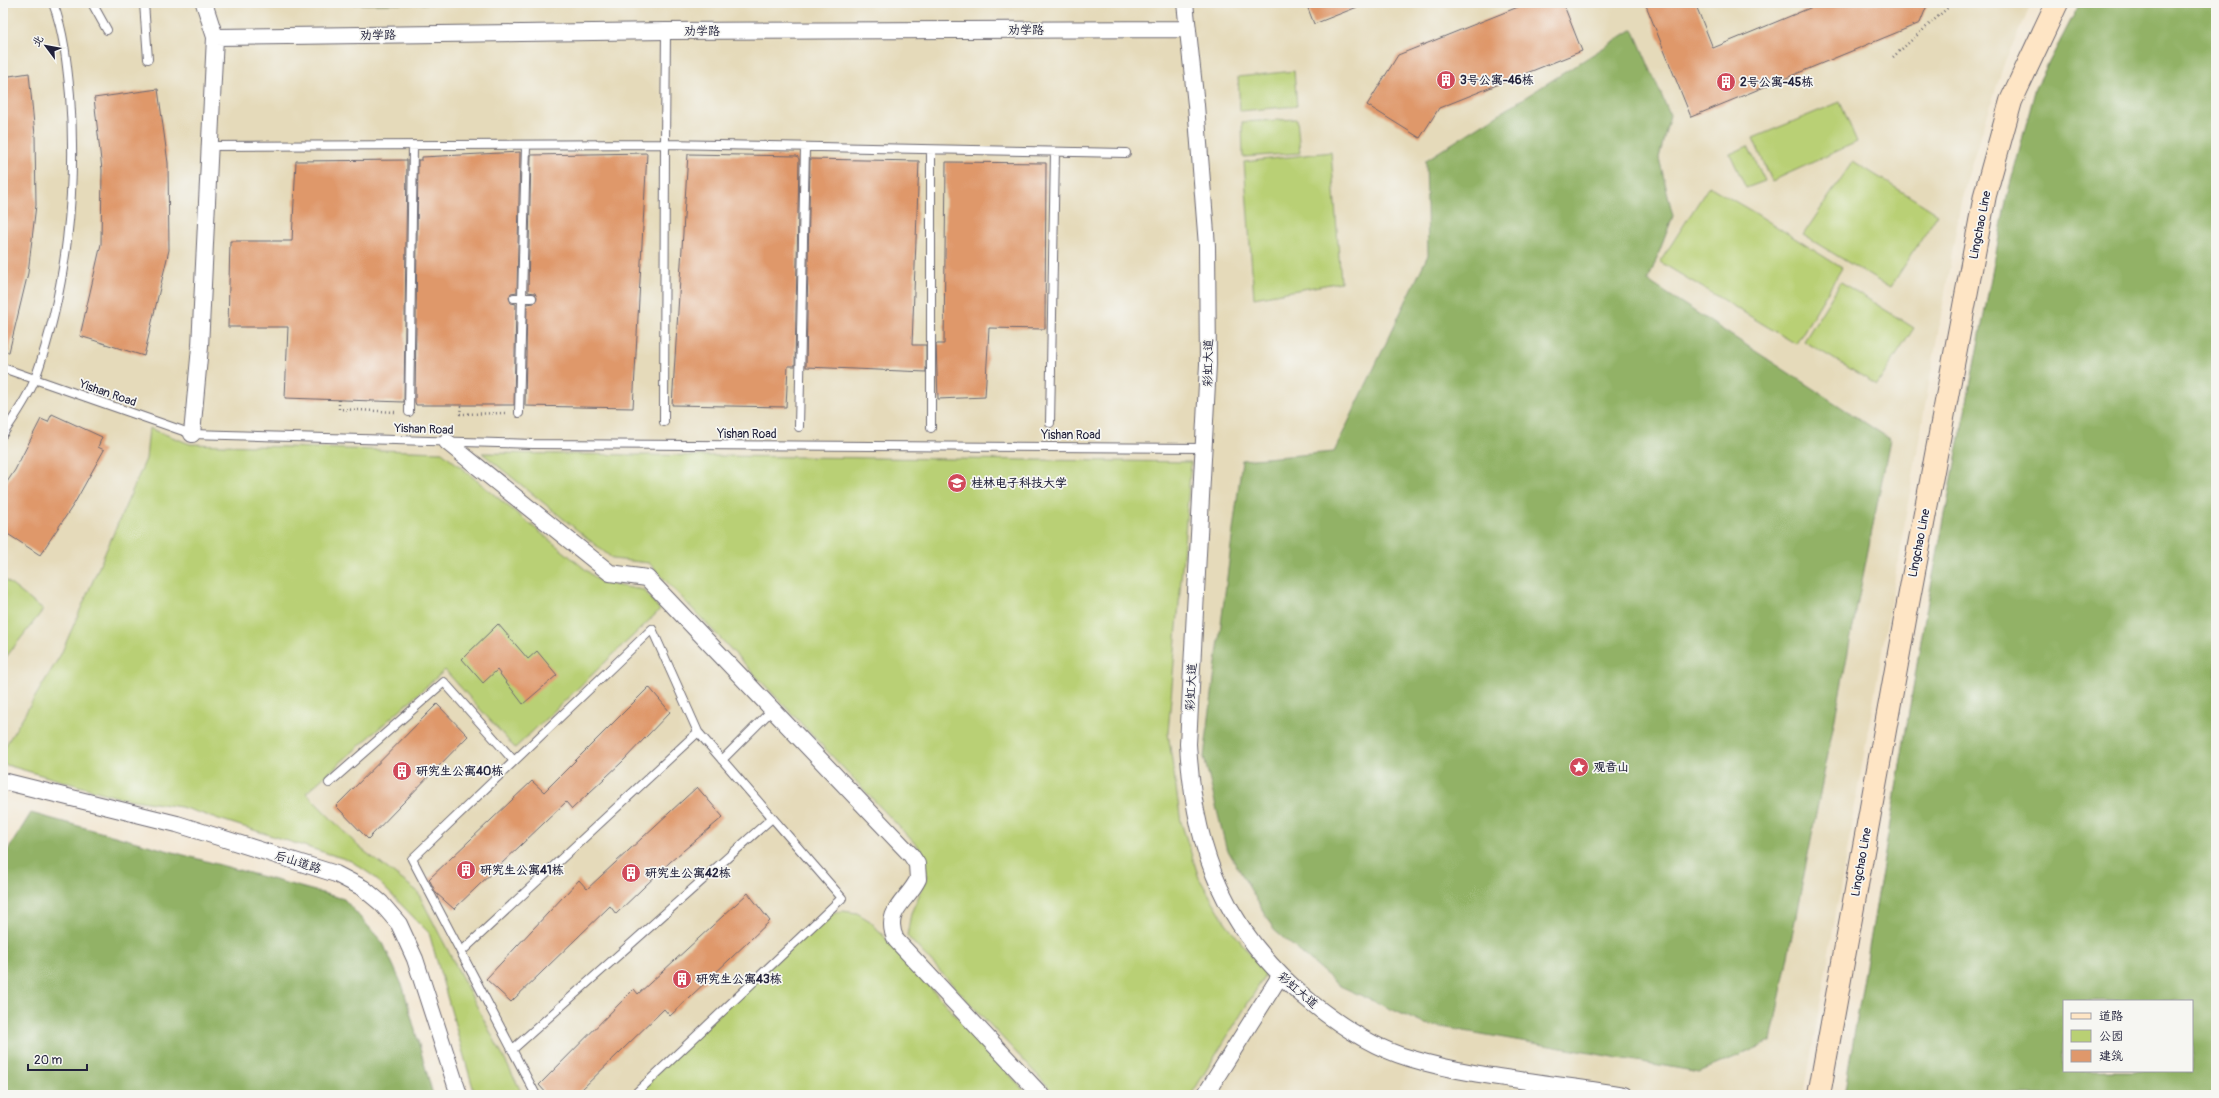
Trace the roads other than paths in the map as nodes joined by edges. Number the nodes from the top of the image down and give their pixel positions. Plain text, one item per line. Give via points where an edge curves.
1 (54, 3) edge
2 (92, 3) edge
3 (144, 3) edge
4 (204, 3) edge
5 (1185, 3) edge
6 (2057, 3) edge
7 (1188, 29) junction
8 (107, 30) dead end
9 (666, 31) junction
10 (215, 37) junction
11 (148, 59) dead end
12 (665, 144) junction
13 (209, 146) junction
14 (526, 146) junction
15 (413, 147) junction
16 (806, 148) junction
17 (931, 150) junction
18 (1055, 152) junction
19 (1126, 153) dead end
20 (518, 298) junction
21 (532, 298) dead end
22 (3, 368) edge
23 (35, 380) junction
24 (409, 412) road end
25 (519, 413) road end
26 (664, 422) dead end
27 (1050, 423) dead end
28 (799, 427) dead end
29 (931, 428) dead end
30 (3, 434) edge
31 (192, 434) junction
32 (447, 442) junction
33 (1205, 448) junction
34 (773, 709) junction
35 (698, 732) junction
36 (722, 760) junction
37 (514, 762) junction
38 (329, 783) dead end
39 (4, 784) edge
40 (772, 818) junction
41 (461, 952) junction
42 (1280, 976) junction
43 (512, 1050) junction
44 (459, 1095) edge
45 (536, 1095) edge
46 (634, 1095) edge
47 (1041, 1095) edge
48 (1205, 1095) edge
49 (1624, 1095) edge
50 (1819, 1095) edge

1 - 23 lane via 69,82 73,135 71,200 63,269
2 - 8 lane
3 - 11 lane
4 - 10 street
5 - 7 street, 彩虹大道
6 - 50 main road, Lingchao Line via 2011,101 1985,195
7 - 9 street, 劝学路
7 - 33 street, 彩虹大道 via 1207,246 1208,364
9 - 10 street, 劝学路
9 - 12 lane
10 - 13 street
12 - 14 lane
12 - 16 lane
12 - 26 lane
13 - 15 lane
13 - 31 street via 200,346
14 - 15 lane
14 - 20 lane
15 - 24 lane
16 - 17 lane
16 - 28 lane
17 - 18 lane
17 - 29 lane
18 - 19 lane
18 - 27 lane
20 - 21 lane
20 - 25 lane
22 - 23 lane, Yishan Road
23 - 30 lane
23 - 31 lane, Yishan Road
31 - 32 lane, Yishan Road
32 - 33 lane, Yishan Road
32 - 34 street via 610,573 647,578
33 - 42 street, 彩虹大道 via 1188,744 1195,816 1207,859 1227,905 1247,936
34 - 36 lane
34 - 47 street via 917,864 918,879 894,914 892,928 896,940
35 - 36 lane
35 - 37 lane via 652,629
35 - 41 lane
36 - 40 lane
37 - 38 lane via 444,682
37 - 41 lane via 412,859
39 - 44 street, 后山道路 via 177,824 336,874 363,888 389,912 406,938 415,958
40 - 43 lane
40 - 46 lane via 842,898
41 - 43 lane
42 - 48 street
42 - 49 street, 彩虹大道 via 1333,1020 1379,1047 1407,1058 1442,1067
43 - 45 lane

